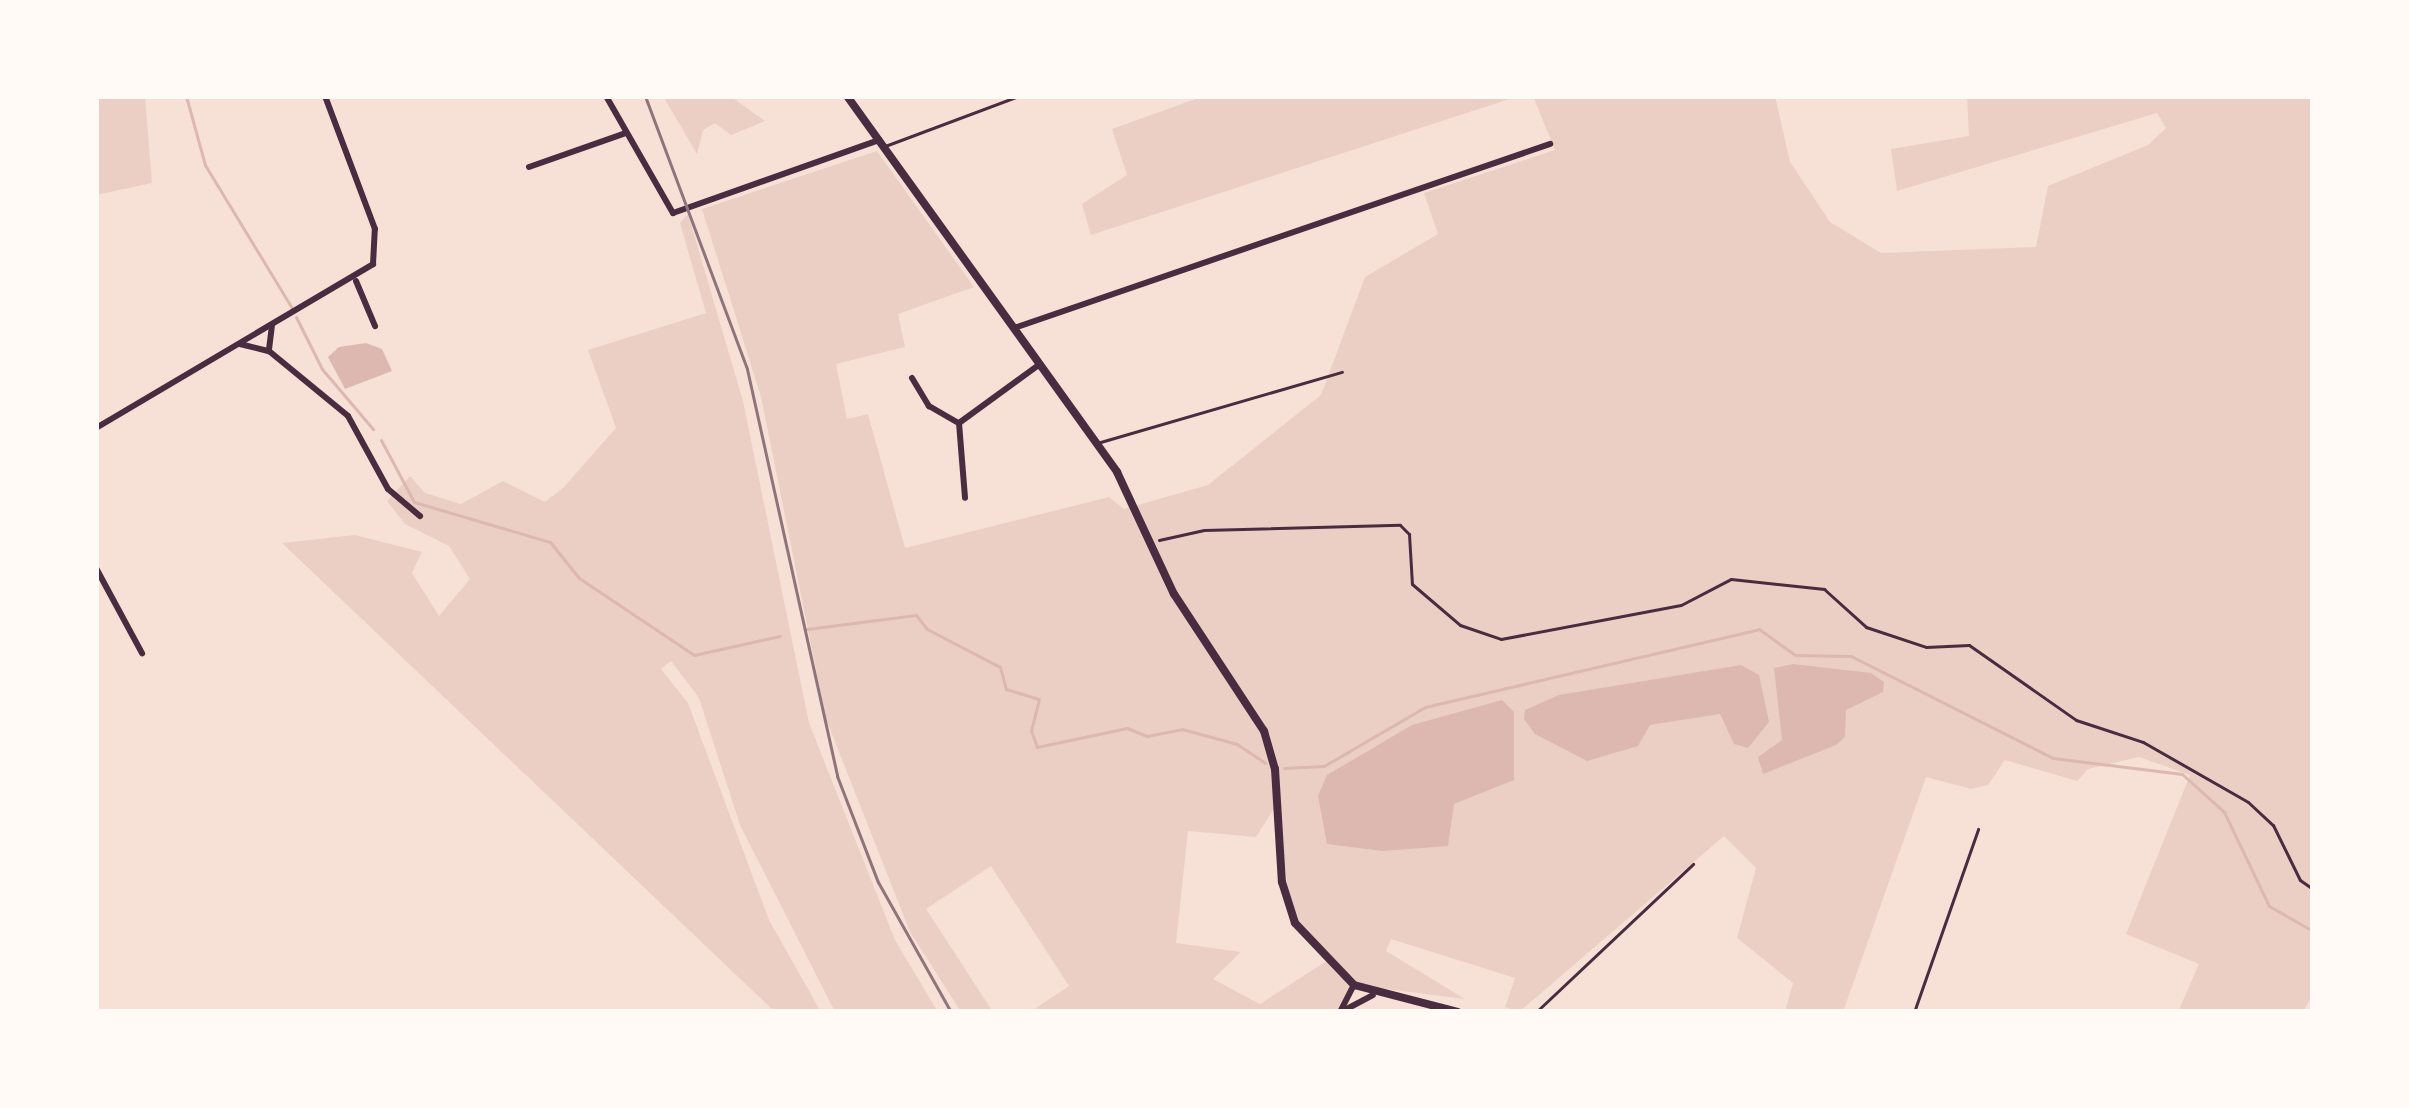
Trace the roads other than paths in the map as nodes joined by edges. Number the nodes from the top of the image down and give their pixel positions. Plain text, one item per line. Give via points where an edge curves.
1 (325, 96) edge
2 (606, 96) edge
3 (848, 96) edge
4 (1019, 96) edge
5 (623, 134) junction
6 (881, 144) junction
7 (1550, 144) dead end
8 (529, 167) dead end
9 (356, 280) junction
10 (272, 325) junction
11 (375, 326) dead end
12 (1015, 328) junction
13 (240, 344) junction
14 (269, 351) junction
15 (1040, 364) junction
16 (1342, 372) dead end
17 (912, 378) dead end
18 (959, 423) junction
19 (96, 428) edge
20 (1097, 443) junction
21 (965, 498) dead end
22 (420, 516) dead end
23 (96, 568) edge
24 (142, 653) dead end
25 (1978, 829) dead end
26 (1693, 864) dead end
27 (1354, 985) junction
28 (1373, 994) junction
29 (1341, 1012) edge
30 (1458, 1012) edge
31 (1536, 1012) edge
32 (1914, 1012) edge

1 - 9 street via 375,230 373,264
2 - 5 street
3 - 6 street
4 - 6 lane
5 - 6 street via 673,213
5 - 8 street
6 - 12 street
7 - 12 street
9 - 10 street
9 - 11 street
10 - 13 street
10 - 14 street
12 - 15 street
13 - 14 street
13 - 19 street
14 - 22 street via 347,416 388,489
15 - 18 street
15 - 20 street
16 - 20 lane
17 - 18 street via 928,406
18 - 21 street
20 - 27 street via 1155,541 1181,607 1270,745 1291,915
23 - 24 street
25 - 32 lane
26 - 31 lane
27 - 28 street
27 - 29 street
28 - 29 street
28 - 30 street

